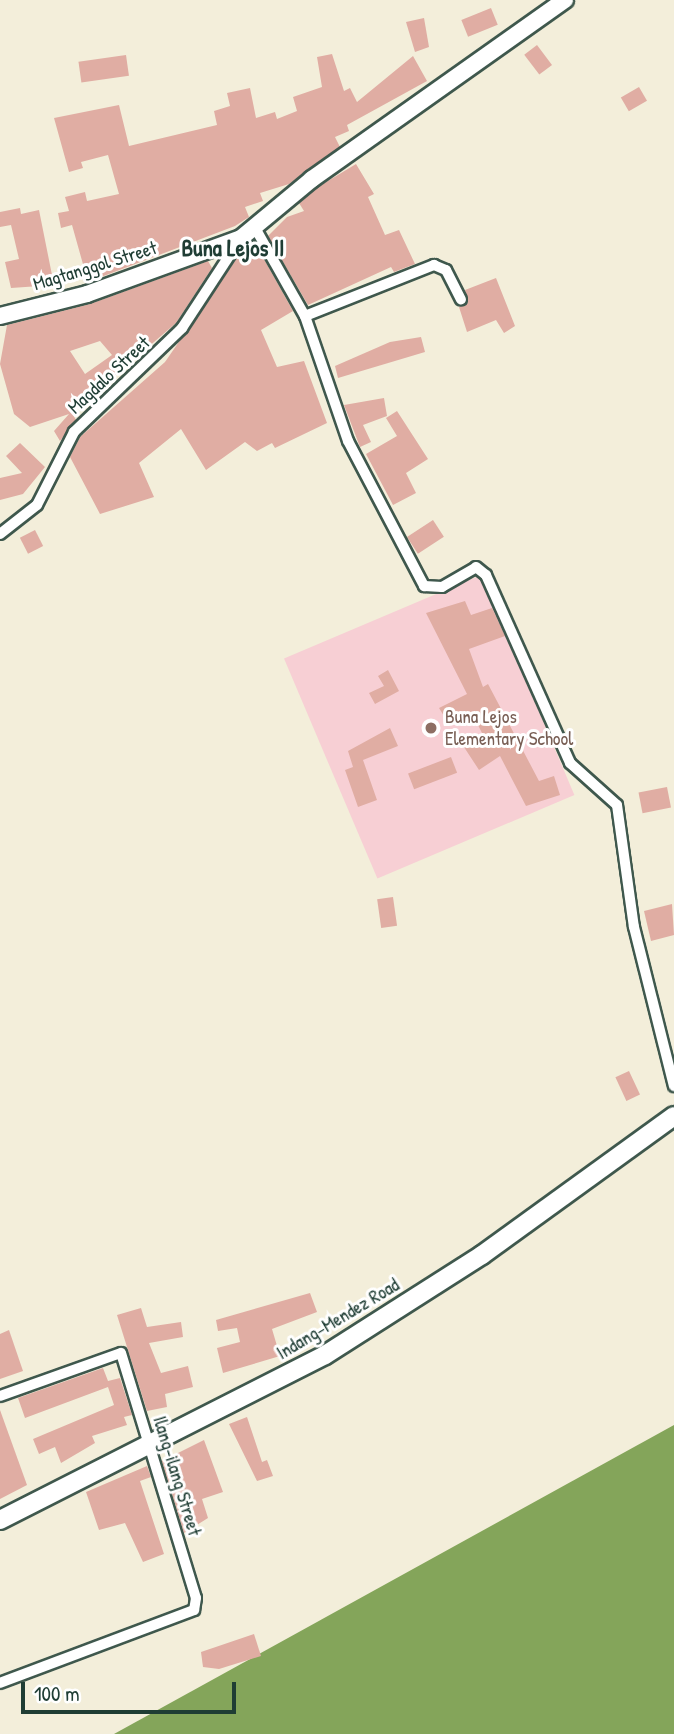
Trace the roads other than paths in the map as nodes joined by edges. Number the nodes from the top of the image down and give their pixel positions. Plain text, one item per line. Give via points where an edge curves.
1 (565, 0) edge
2 (254, 226) junction
3 (241, 238) junction
4 (461, 299) dead end
5 (0, 316) edge
6 (305, 316) junction
7 (0, 534) edge
8 (674, 1086) edge
9 (674, 1116) edge
10 (0, 1396) edge
11 (148, 1447) junction
12 (0, 1520) edge
13 (0, 1683) edge

1 - 2 street
2 - 3 street
2 - 6 street
3 - 5 street, Magtanggol Street via 87,294
3 - 7 street, Magdalo Street via 182,328 74,432 37,505
4 - 6 street via 446,270 435,265
6 - 8 street via 348,441 425,586 442,587 476,567 486,575 570,763 617,805 634,927
9 - 11 main road, Indang–Mendez Road via 482,1255 364,1330
10 - 11 street, Ilang-ilang Street via 121,1353
11 - 12 main road, Indang–Mendez Road
11 - 13 street, Ilang-ilang Street via 194,1610

